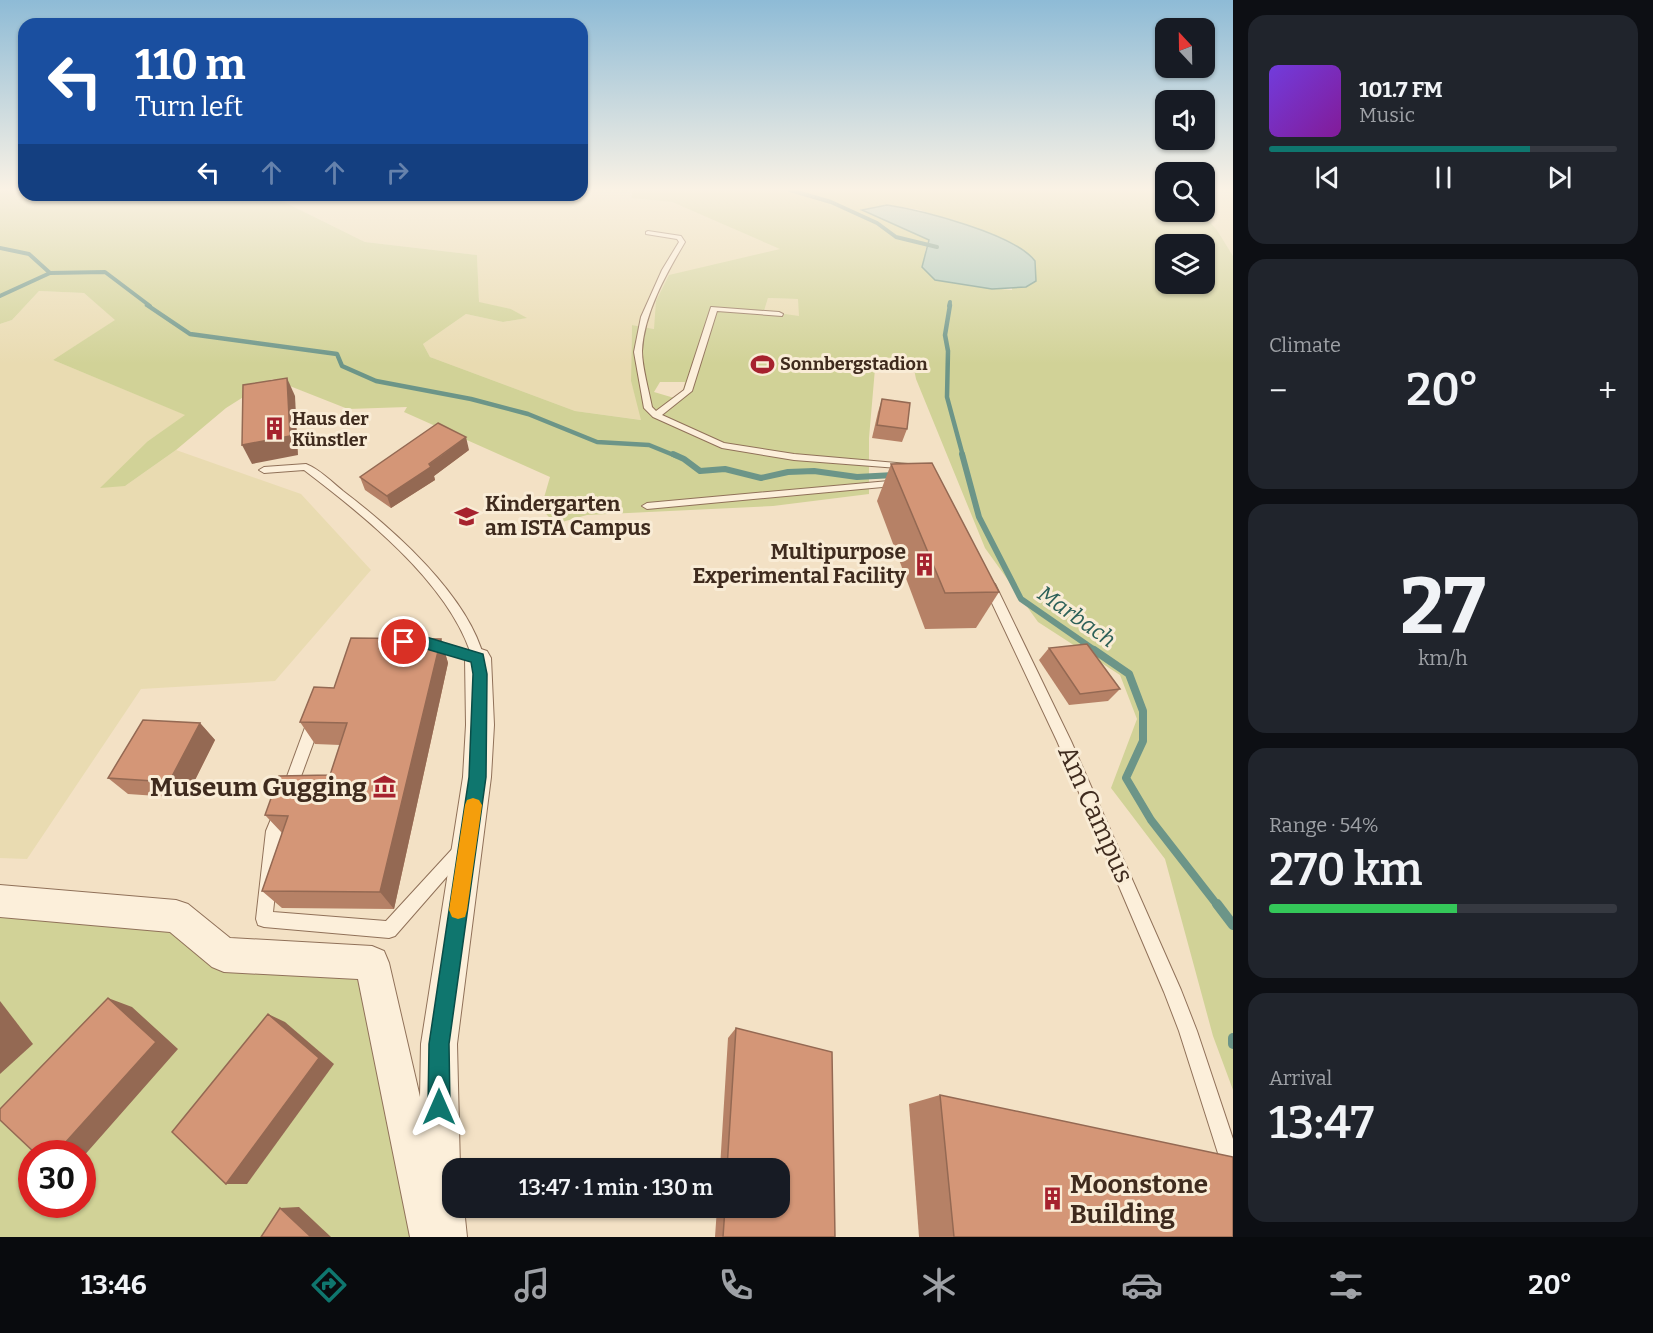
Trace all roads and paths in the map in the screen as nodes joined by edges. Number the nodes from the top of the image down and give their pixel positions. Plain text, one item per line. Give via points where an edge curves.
1 (679, 248) edge
2 (779, 314) dead end
3 (656, 415) junction
4 (922, 469) edge
5 (264, 470) dead end
6 (914, 482) edge
7 (647, 506) dead end
8 (982, 573) edge
9 (412, 642) edge
10 (478, 658) junction
11 (321, 704) edge
12 (468, 842) junction
13 (0, 901) edge
14 (1233, 1169) edge
15 (431, 1237) edge
16 (446, 1237) edge

1 - 3 lane via 645,317 638,352 648,408
2 - 3 lane via 714,309 688,391
3 - 4 lane via 722,445 794,457
5 - 10 lane via 306,467 366,513 450,600 476,645
6 - 7 lane
8 - 14 lane, Am Campus via 1064,741 1172,990
9 - 10 lane
10 - 12 street via 480,725
11 - 12 lane via 274,831 264,919 389,930
12 - 16 street via 439,1044 439,1155
13 - 15 street via 176,916 224,955 372,963

